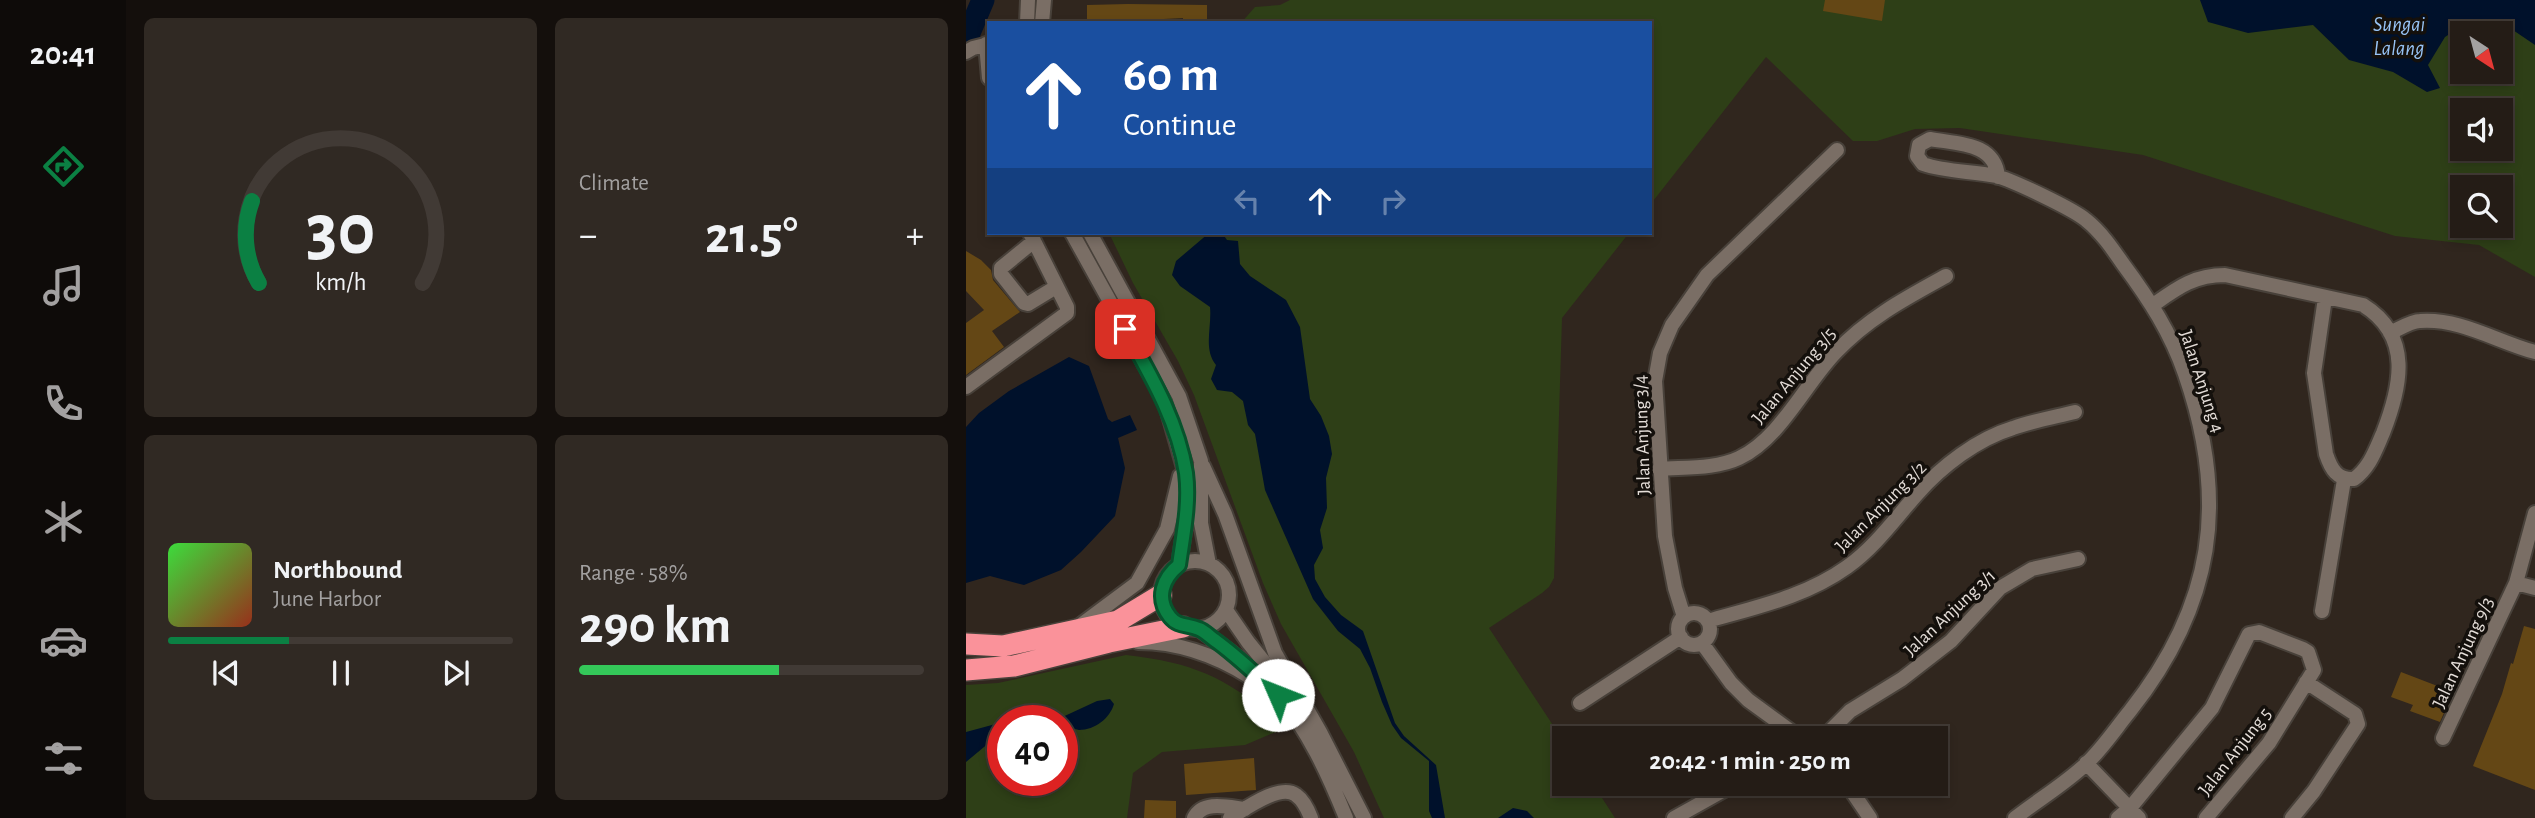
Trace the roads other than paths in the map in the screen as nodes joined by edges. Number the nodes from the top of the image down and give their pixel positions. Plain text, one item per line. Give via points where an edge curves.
1 (1028, 0) edge
2 (1044, 0) edge
3 (1027, 21) edge
4 (1042, 21) edge
5 (987, 44) edge
6 (966, 52) edge
7 (1837, 150) dead end
8 (1998, 177) junction
9 (1073, 235) edge
10 (1091, 235) edge
11 (1032, 237) edge
12 (1946, 276) dead end
13 (1056, 287) junction
14 (2325, 298) junction
15 (2153, 305) junction
16 (2390, 333) junction
17 (2535, 352) edge
18 (966, 387) edge
19 (2075, 412) dead end
20 (1201, 461) junction
21 (1184, 463) junction
22 (1659, 469) junction
23 (2344, 480) junction
24 (2535, 513) edge
25 (2078, 559) dead end
26 (1209, 564) junction
27 (1179, 565) junction
28 (2516, 583) junction
29 (2535, 588) edge
30 (1161, 595) junction
31 (1226, 610) junction
32 (2322, 611) dead end
33 (1684, 617) junction
34 (1708, 621) junction
35 (1191, 628) junction
36 (1074, 630) junction
37 (1681, 637) junction
38 (1110, 642) junction
39 (1702, 643) junction
40 (966, 645) edge
41 (966, 670) edge
42 (2310, 676) junction
43 (1278, 695) junction
44 (1580, 703) dead end
45 (1784, 726) edge
46 (1835, 726) edge
47 (1321, 732) junction
48 (2443, 738) dead end
49 (2086, 764) junction
50 (1713, 796) edge
51 (1855, 796) edge
52 (1245, 809) junction
53 (2135, 813) edge
54 (1194, 818) edge
55 (1230, 818) edge
56 (1311, 818) edge
57 (1346, 818) edge
58 (1364, 818) edge
59 (1674, 818) edge
60 (1870, 818) edge
61 (2015, 818) edge
62 (2118, 818) edge
63 (2206, 818) edge
64 (2292, 818) edge

1 - 3 street
2 - 4 street
5 - 6 street
7 - 22 street, Jalan Anjung 3/4 via 1707,275 1672,325 1655,381
8 - 8 street, Jalan Anjung 4 via 1923,164 1917,156 1919,145 1930,139 1980,148 1994,159
8 - 15 street, Jalan Anjung 4 via 2085,219 2103,236
9 - 21 street via 1165,401
10 - 20 street via 1179,396
11 - 13 street
11 - 13 street via 1001,268 1001,274 1028,304
12 - 22 street, Jalan Anjung 3/5 via 1882,311 1855,332 1758,446 1721,464
13 - 18 street via 1067,313
14 - 15 street via 2225,275 2206,275
14 - 16 street via 2363,305
14 - 23 street via 2314,373 2329,465
15 - 49 street, Jalan Anjung 4 via 2194,401 2205,446 2209,529 2196,596 2165,663
16 - 17 street via 2418,320 2445,323 2472,328
16 - 23 street via 2400,367 2395,404 2370,463 2354,479
19 - 34 street, Jalan Anjung 3/2 via 2012,428 1960,457 1934,477 1878,541 1824,583
20 - 26 street via 1201,523
20 - 47 street via 1275,653
21 - 27 street via 1185,525
21 - 36 street via 1167,529 1137,583
22 - 33 street, Jalan Anjung 3/4 via 1665,536
23 - 32 street
24 - 28 street, Jalan Anjung 9/3
25 - 46 street, Jalan Anjung 3/1 via 2032,569 2000,588 1951,641
26 - 27 street
26 - 31 street via 1228,584
27 - 30 street via 1163,583
28 - 29 street
28 - 48 street, Jalan Anjung 9/3
30 - 35 street via 1171,619
30 - 36 highway via 1118,621
31 - 35 street via 1215,623
31 - 47 street
33 - 34 street via 1694,613
33 - 37 street
34 - 39 street via 1709,633
35 - 38 highway
35 - 43 street via 1241,660
36 - 40 highway via 1003,646
37 - 39 street via 1688,643
37 - 44 street
38 - 41 highway via 1014,666
38 - 43 street via 1187,649 1228,663
39 - 45 street via 1731,683
42 - 53 street via 2308,653 2303,649 2259,632 2249,634 2212,708
42 - 63 street, Jalan Anjung 5 via 2269,743
42 - 64 street via 2355,714 2358,724
43 - 57 street via 1307,736
47 - 58 street
49 - 53 street
49 - 61 street, Jalan Anjung 4
50 - 59 street
51 - 60 street
52 - 54 street via 1209,806
52 - 55 street
52 - 56 street via 1279,792 1289,792 1297,795
53 - 62 street

